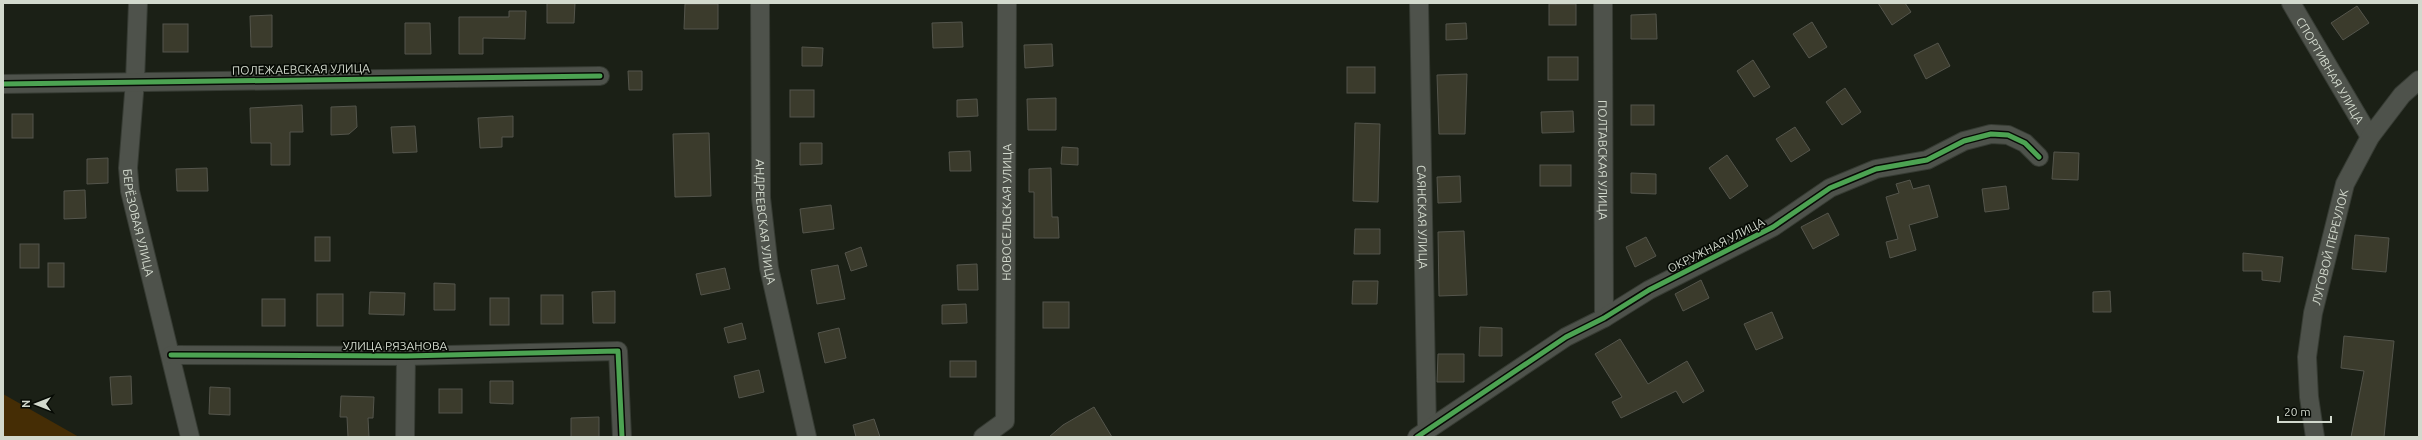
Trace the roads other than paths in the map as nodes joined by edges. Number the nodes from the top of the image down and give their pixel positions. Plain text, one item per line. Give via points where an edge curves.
1 (138, 3) edge
2 (760, 3) edge
3 (1007, 3) edge
4 (1419, 3) edge
5 (1603, 3) edge
6 (2291, 3) edge
7 (600, 76) dead end
8 (2419, 80) edge
9 (135, 81) junction
10 (3, 84) edge
11 (2370, 137) junction
12 (2039, 157) dead end
13 (1604, 318) junction
14 (171, 355) junction
15 (406, 356) junction
16 (1422, 434) edge
17 (190, 437) edge
18 (405, 437) edge
19 (622, 437) edge
20 (807, 437) edge
21 (983, 437) edge
22 (2315, 437) edge

1 - 9 street, БЕРЁЗОВАЯ УЛИЦА
2 - 20 street, АНДРЕЕВСКАЯ УЛИЦА via 761,198 770,268
3 - 21 street, НОВОСЕЛЬСКАЯ УЛИЦА via 1005,421
4 - 16 street, САЯНСКАЯ УЛИЦА
5 - 13 street, ПОЛТАВСКАЯ УЛИЦА
6 - 11 street, СПОРТИВНАЯ УЛИЦА
7 - 9 street, ПОЛЕЖАЕВСКАЯ УЛИЦА
8 - 11 street, ЛУГОВОЙ ПЕРЕУЛОК via 2402,95
9 - 10 street, ПОЛЕЖАЕВСКАЯ УЛИЦА
9 - 14 street, БЕРЁЗОВАЯ УЛИЦА via 128,168 130,191
11 - 22 street, ЛУГОВОЙ ПЕРЕУЛОК via 2345,184 2313,312 2307,358
12 - 13 street, ОКРУЖНАЯ УЛИЦА via 2025,143 2008,135 1991,134 1964,141 1927,160 1876,170 1830,188 1773,227 1655,287
13 - 16 street, ОКРУЖНАЯ УЛИЦА via 1566,338
14 - 15 street, УЛИЦА РЯЗАНОВА
14 - 17 street, БЕРЁЗОВАЯ УЛИЦА
15 - 18 street
15 - 19 street, УЛИЦА РЯЗАНОВА via 618,351

